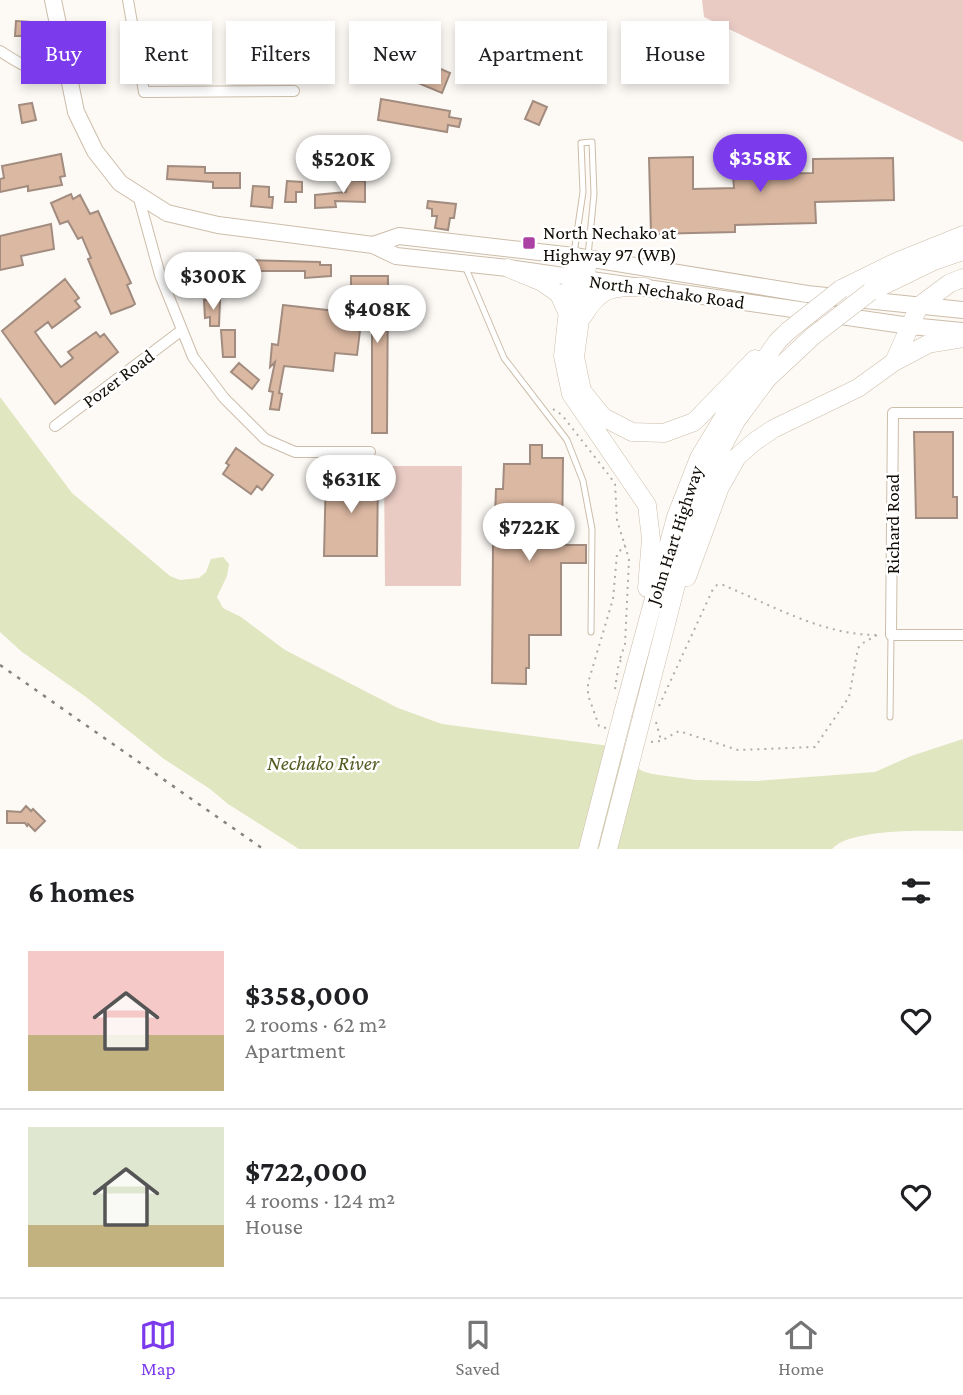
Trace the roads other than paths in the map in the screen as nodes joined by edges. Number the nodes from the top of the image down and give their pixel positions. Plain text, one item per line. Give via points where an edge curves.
1 (53, 0) edge
2 (128, 0) edge
3 (57, 21) edge
4 (0, 51) edge
5 (21, 65) edge
6 (70, 84) edge
7 (294, 91) dead end
8 (138, 194) junction
9 (963, 235) edge
10 (373, 245) junction
11 (963, 251) edge
12 (581, 257) junction
13 (464, 263) junction
14 (508, 268) junction
15 (963, 278) edge
16 (578, 279) junction
17 (645, 288) junction
18 (919, 306) junction
19 (963, 310) edge
20 (575, 316) junction
21 (910, 326) junction
22 (182, 330) junction
23 (963, 331) edge
24 (783, 337) junction
25 (963, 338) edge
26 (894, 362) junction
27 (963, 413) edge
28 (55, 426) dead end
29 (370, 452) dead end
30 (671, 600) junction
31 (591, 632) dead end
32 (891, 635) junction
33 (963, 635) edge
34 (640, 647) junction
35 (890, 717) dead end
36 (588, 849) edge
37 (608, 849) edge

1 - 3 main road, North Nechako Road
2 - 7 street via 144,92
4 - 5 street
6 - 8 main road, North Nechako Road via 76,112 95,151 120,183
8 - 10 main road, North Nechako Road via 167,213 218,225
8 - 22 street via 160,275
9 - 24 highway, John Hart Highway, bridge via 841,289
10 - 12 main road, North Nechako Road via 399,236
10 - 13 main road, North Nechako Road via 396,256
11 - 30 highway, John Hart Highway, bridge via 870,292 813,335 767,379 736,421 714,463
12 - 12 lane via 594,194 592,142 581,143
12 - 16 highway
12 - 18 main road, North Nechako Road via 807,294
13 - 14 main road, North Nechako Road
13 - 31 lane via 504,358 567,440 583,481 592,529
14 - 16 main road, North Nechako Road
14 - 20 highway via 559,294
15 - 18 highway
16 - 17 main road, North Nechako Road
16 - 20 highway
17 - 20 highway via 616,287 594,297
17 - 21 main road, North Nechako Road
18 - 19 main road, North Nechako Road
18 - 21 highway
20 - 24 highway via 575,357 582,391 603,416 632,432 664,433 694,422 753,360
20 - 34 highway via 563,356 570,394 647,505 651,561
21 - 23 main road, North Nechako Road
21 - 26 highway
22 - 28 street, Pozer Road
22 - 29 street via 193,357 224,398 265,439 295,452
24 - 34 highway, John Hart Highway via 699,458 676,517
25 - 26 highway via 928,344
26 - 30 highway via 858,388 773,429 737,457 720,487 690,572
27 - 32 street, Richard Road via 893,413
30 - 37 highway, John Hart Highway, bridge
32 - 33 street
32 - 35 lane
34 - 36 highway, John Hart Highway, bridge

